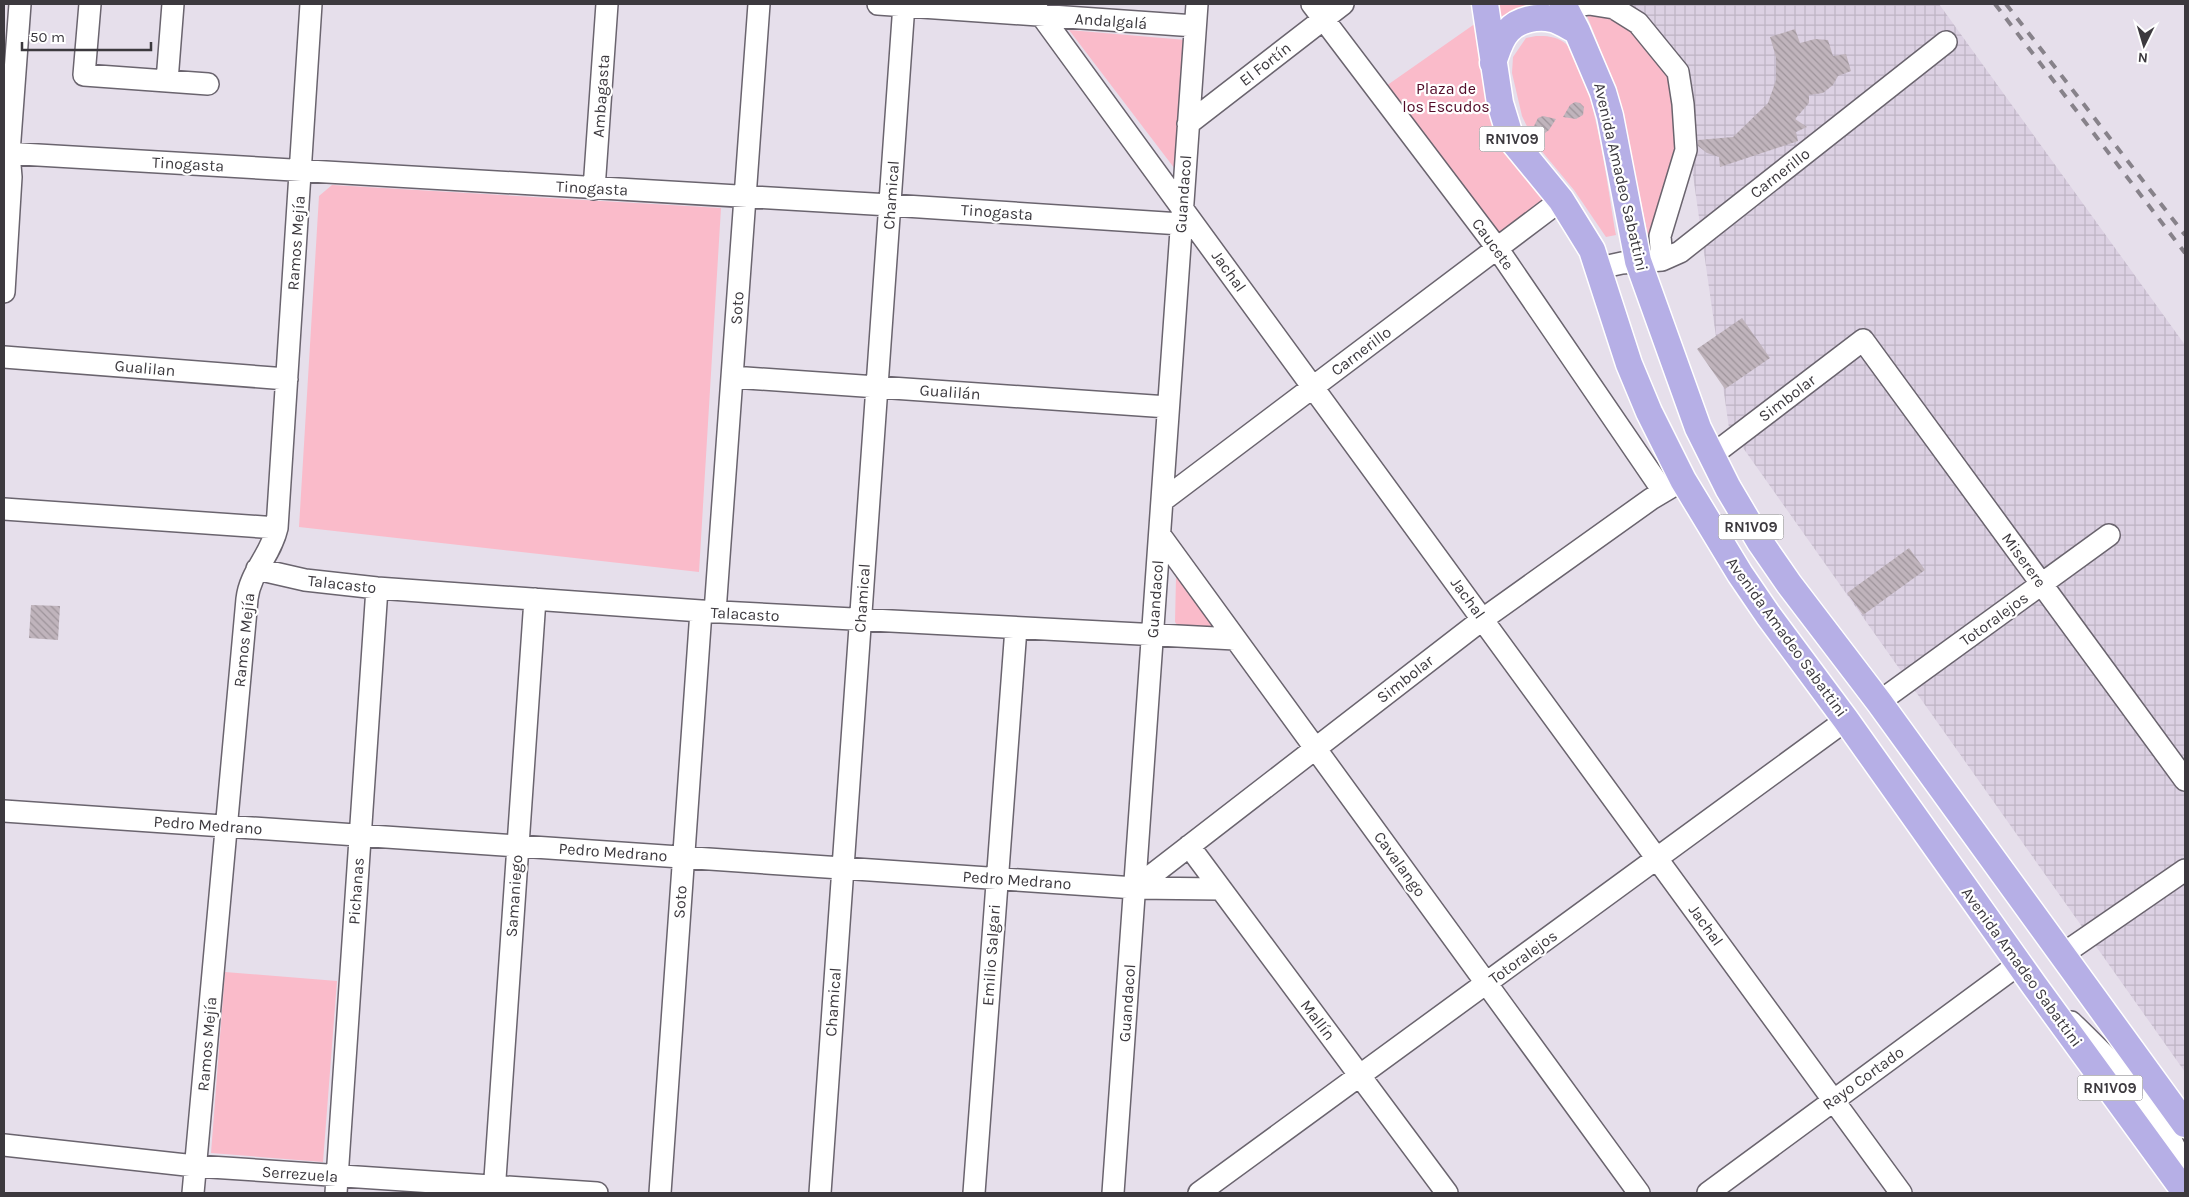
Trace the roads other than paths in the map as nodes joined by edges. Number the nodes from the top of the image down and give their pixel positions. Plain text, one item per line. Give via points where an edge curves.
1 (20, 4) edge
2 (90, 4) edge
3 (173, 4) edge
4 (311, 4) edge
5 (607, 4) edge
6 (759, 4) edge
7 (878, 4) edge
8 (1196, 4) edge
9 (1343, 4) edge
10 (1485, 4) edge
11 (904, 5) edge
12 (1564, 5) edge
13 (1038, 10) edge
14 (1318, 11) edge
15 (1195, 26) junction
16 (1577, 31) junction
17 (1946, 42) dead end
18 (1493, 64) junction
19 (167, 81) junction
20 (208, 84) dead end
21 (1188, 124) junction
22 (7, 153) edge
23 (301, 171) junction
24 (594, 189) junction
25 (745, 198) junction
26 (1561, 200) junction
27 (890, 205) junction
28 (1182, 216) junction
29 (1497, 248) junction
30 (1650, 260) junction
31 (1599, 268) junction
32 (4, 292) edge
33 (1863, 340) joint
34 (4, 357) edge
35 (732, 377) junction
36 (286, 380) junction
37 (877, 387) junction
38 (1314, 387) junction
39 (1168, 407) junction
40 (1710, 456) junction
41 (1673, 486) junction
42 (1162, 501) junction
43 (4, 509) edge
44 (277, 528) junction
45 (1160, 535) junction
46 (2109, 536) dead end
47 (257, 569) junction
48 (2042, 584) junction
49 (377, 588) junction
50 (535, 600) junction
51 (708, 612) junction
52 (1483, 619) junction
53 (860, 620) junction
54 (1016, 628) junction
55 (1152, 635) junction
56 (1236, 639) junction
57 (1879, 702) junction
58 (1846, 720) junction
59 (1315, 748) junction
60 (2185, 780) edge
61 (4, 811) edge
62 (227, 826) junction
63 (360, 835) junction
64 (518, 846) junction
65 (1189, 846) junction
66 (683, 857) junction
67 (1657, 858) junction
68 (842, 868) junction
69 (2185, 870) edge
70 (997, 879) junction
71 (1135, 888) junction
72 (1222, 889) junction
73 (2063, 954) junction
74 (2026, 974) junction
75 (1486, 984) junction
76 (1359, 1076) junction
77 (1833, 1100) junction
78 (2185, 1124) edge
79 (4, 1145) edge
80 (196, 1166) junction
81 (2185, 1176) edge
82 (336, 1185) edge
83 (1226, 1186) edge
84 (494, 1190) edge
85 (2185, 1192) edge
86 (193, 1193) edge
87 (597, 1193) edge
88 (660, 1193) edge
89 (820, 1193) edge
90 (974, 1193) edge
91 (1113, 1193) edge
92 (1199, 1193) edge
93 (1446, 1193) edge
94 (1639, 1193) edge
95 (1708, 1193) edge
96 (1901, 1193) edge

1 - 22 street
2 - 19 street via 84,75
3 - 19 street
4 - 23 street, Ramos Mejía
5 - 24 street, Ambagasta
6 - 25 street, Soto
7 - 11 street, Andalgalá
8 - 15 street, Guandacol
9 - 14 street, El Fortín
10 - 18 main road, Avenida Amadeo Sabattini / RN1V09
11 - 13 street, Andalgalá
11 - 27 street, Chamical
12 - 16 main road, Avenida Amadeo Sabattini / RN1V09
12 - 30 street via 1614,8 1638,23 1678,72 1686,150
13 - 15 street, Andalgalá
13 - 28 street, Jachal
14 - 21 street, El Fortín
14 - 29 street, Caucete
15 - 21 street, Guandacol
16 - 18 main road via 1553,19 1535,18 1516,24 1507,31
16 - 30 main road, Avenida Amadeo Sabattini / RN1V09 via 1596,71
17 - 30 street, Carnerillo via 1680,252
18 - 26 main road, Avenida Amadeo Sabattini / RN1V09 via 1500,104 1511,139
19 - 20 street
21 - 28 street, Guandacol
22 - 23 street, Tinogasta
22 - 32 street via 11,177
23 - 24 street, Tinogasta
23 - 36 street, Ramos Mejía
24 - 25 street, Tinogasta
25 - 27 street, Tinogasta
25 - 35 street, Soto
26 - 29 street, Carnerillo
26 - 31 main road, Avenida Amadeo Sabattini / RN1V09 via 1592,250
27 - 28 street, Tinogasta
27 - 37 street, Chamical
28 - 38 street, Jachal
28 - 39 street, Guandacol
29 - 38 street, Carnerillo
29 - 41 street, Caucete
30 - 31 street, Carnerillo
30 - 40 main road, Avenida Amadeo Sabattini / RN1V09 via 1688,403
31 - 41 main road, Avenida Amadeo Sabattini / RN1V09
33 - 40 street, Simbolar
33 - 48 street, Miserere
34 - 36 street, Gualilan
35 - 37 street, Gualilán
35 - 51 street, Soto
36 - 44 street, Ramos Mejía
37 - 39 street, Gualilán
37 - 53 street, Chamical
38 - 42 street, Carnerillo
38 - 52 street, Jachal
39 - 42 street, Guandacol
40 - 57 main road, Avenida Amadeo Sabattini / RN1V09 via 1760,542
41 - 52 street, Simbolar
41 - 58 main road, Avenida Amadeo Sabattini / RN1V09
42 - 45 street, Guandacol
43 - 44 street
44 - 47 street, Ramos Mejía via 268,554
45 - 55 street, Guandacol
45 - 56 street, Cavalango
46 - 48 street, Totoralejos
47 - 49 street, Talacasto via 305,580
47 - 62 street, Ramos Mejía via 248,588
48 - 57 street, Totoralejos
48 - 60 street, Miserere
49 - 50 street, Talacasto
49 - 63 street, Pichanas
50 - 51 street, Talacasto
50 - 64 street, Samaniego
51 - 53 street, Talacasto
51 - 66 street, Soto
52 - 59 street, Simbolar
52 - 67 street, Jachal
53 - 54 street, Talacasto
53 - 68 street, Chamical
54 - 55 street, Talacasto
54 - 70 street, Emilio Salgari
55 - 56 street, Talacasto
55 - 71 street, Guandacol
56 - 59 street, Cavalango
57 - 73 main road, Avenida Amadeo Sabattini / RN1V09
58 - 67 street, Totoralejos
58 - 74 main road, Avenida Amadeo Sabattini / RN1V09
59 - 65 street, Simbolar
59 - 75 street, Cavalango
61 - 62 street, Pedro Medrano
62 - 63 street, Pedro Medrano
62 - 80 street, Ramos Mejía
63 - 64 street, Pedro Medrano
63 - 82 street, Pichanas
64 - 66 street, Pedro Medrano
64 - 84 street, Samaniego
65 - 71 street, Simbolar
65 - 72 street, Mallín
66 - 68 street, Pedro Medrano
66 - 88 street, Soto
67 - 75 street, Totoralejos
67 - 77 street, Jachal
68 - 70 street, Pedro Medrano
68 - 89 street, Chamical
69 - 73 street
70 - 71 street, Pedro Medrano
70 - 90 street, Emilio Salgari
71 - 72 street, Pedro Medrano
71 - 91 street, Guandacol
72 - 76 street, Mallín
73 - 78 main road, Avenida Amadeo Sabattini / RN1V09
74 - 77 street, Rayo Cortado
74 - 81 street via 2122,1072 2168,1133
74 - 85 main road, Avenida Amadeo Sabattini / RN1V09
75 - 76 street, Totoralejos
75 - 94 street, Cavalango
76 - 83 street, Totoralejos
76 - 93 street, Mallín
77 - 95 street, Rayo Cortado
77 - 96 street, Jachal
79 - 80 street, Serrezuela
80 - 82 street, Serrezuela
80 - 86 street, Ramos Mejía
82 - 84 street, Serrezuela
83 - 92 street, Totoralejos
84 - 87 street, Serrezuela

